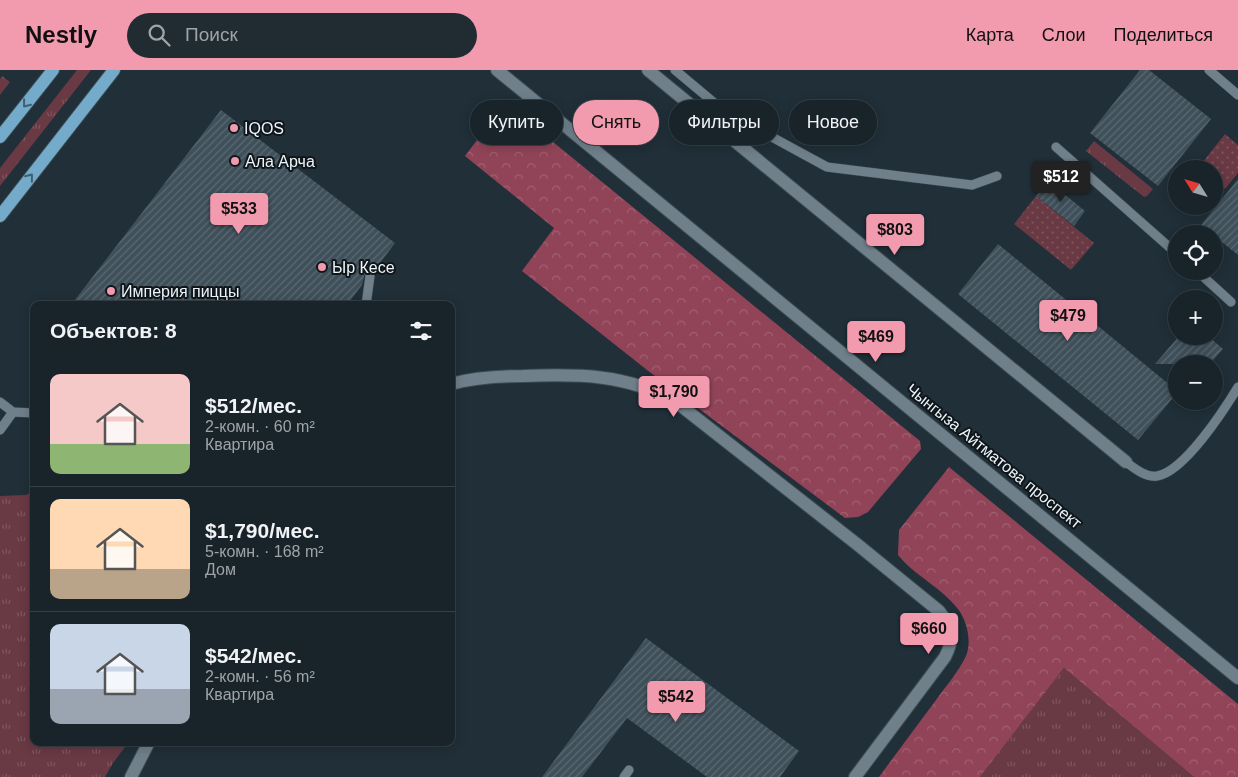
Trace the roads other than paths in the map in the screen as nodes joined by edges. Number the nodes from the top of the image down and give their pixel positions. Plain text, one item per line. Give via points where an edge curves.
1 (53, 70) edge
2 (114, 70) edge
3 (497, 70) edge
4 (648, 70) edge
5 (675, 70) edge
6 (1208, 70) edge
7 (1238, 95) edge
8 (0, 137) edge
9 (1056, 147) dead end
10 (998, 176) dead end
11 (0, 216) edge
12 (1168, 246) edge
13 (370, 276) dead end
14 (1207, 280) edge
15 (367, 301) edge
16 (1232, 302) dead end
17 (455, 383) edge
18 (1238, 387) edge
19 (0, 402) edge
20 (13, 412) junction
21 (30, 414) edge
22 (0, 430) edge
23 (1126, 462) joint
24 (1238, 678) edge
25 (147, 746) edge
26 (131, 777) edge
27 (855, 777) edge

1 -> 8 main road
11 -> 2 main road
3 - 24 street, Чынгыза Айтматова проспект
4 - 23 street
5 - 10 lane via 724,111 827,167 972,185
6 - 7 lane
9 - 12 lane
13 - 15 lane
14 - 16 lane
17 - 27 street via 475,378 572,374 620,381 660,393 676,402 939,611 948,622 951,646
18 - 23 lane via 1203,437 1175,468 1154,477
19 - 20 lane
20 - 21 lane
20 - 22 lane
25 - 26 street

